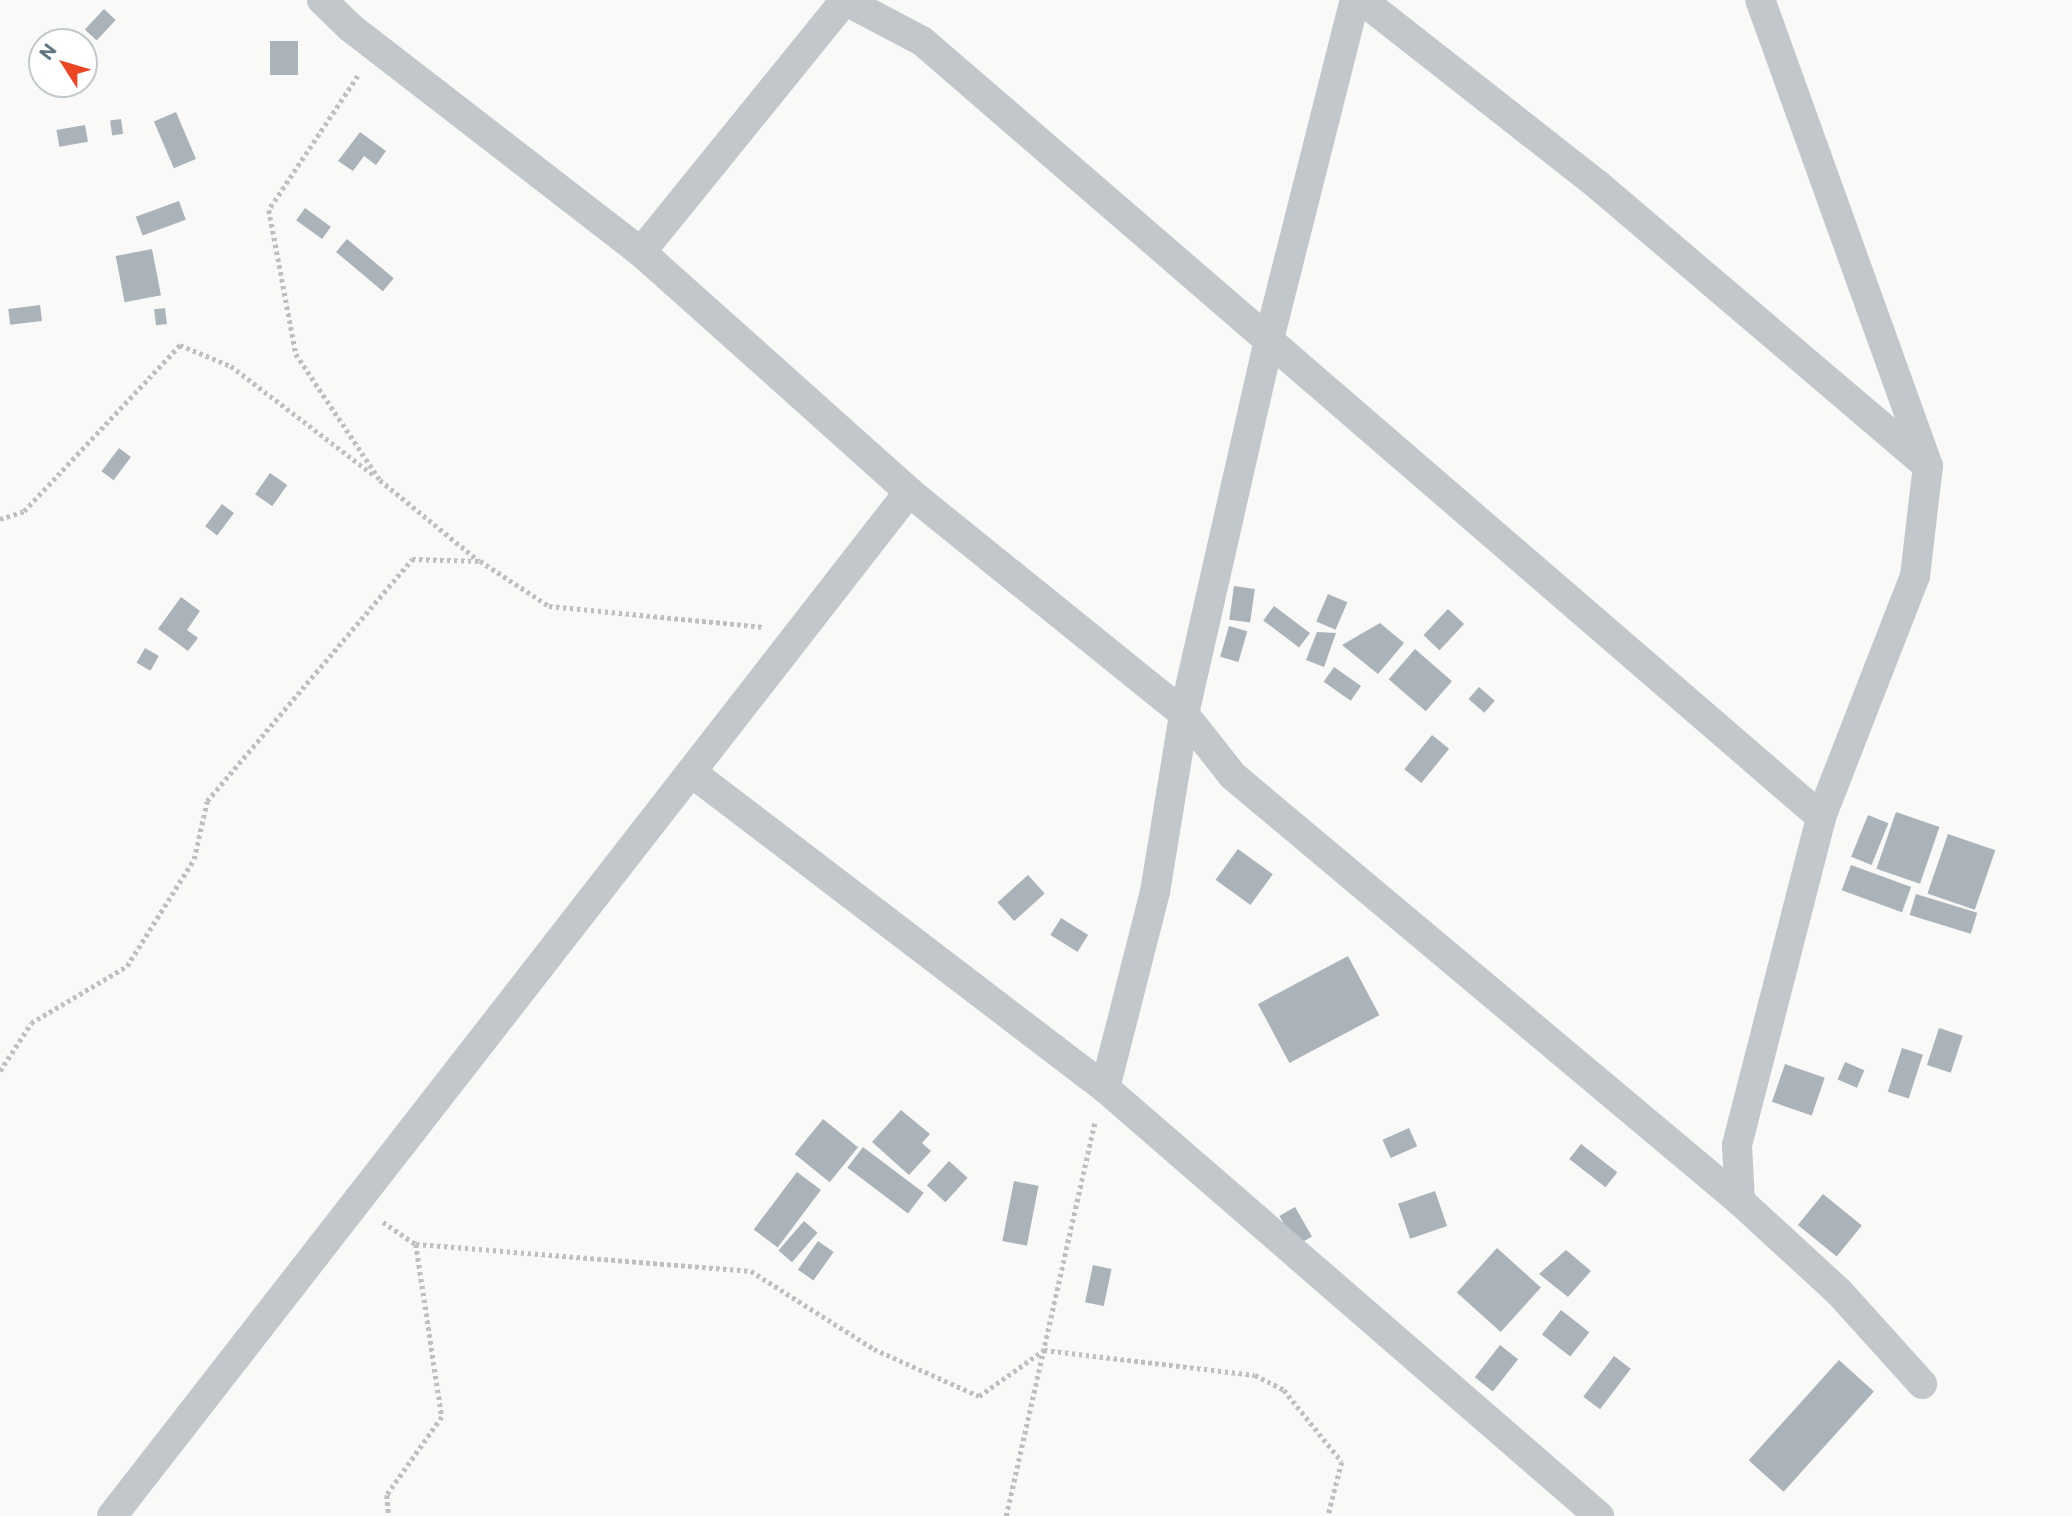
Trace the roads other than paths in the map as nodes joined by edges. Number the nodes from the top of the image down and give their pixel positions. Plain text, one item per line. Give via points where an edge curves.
1 (322, 0) edge
2 (844, 0) edge
3 (1355, 0) edge
4 (1362, 0) edge
5 (1760, 0) edge
6 (642, 252) junction
7 (1269, 339) junction
8 (1928, 466) junction
9 (909, 492) junction
10 (1184, 714) junction
11 (691, 772) junction
12 (1821, 817) junction
13 (1105, 1088) junction
14 (1740, 1201) junction
15 (1922, 1384) dead end
16 (112, 1516) edge
17 (1599, 1516) edge

1 - 6 street via 376,47
2 - 6 street
2 - 7 street via 922,41
3 - 7 street
4 - 8 street via 1599,186
5 - 8 street
6 - 9 street
7 - 10 street
7 - 12 street
8 - 12 street via 1915,576
9 - 10 street
9 - 11 street
10 - 13 street via 1155,892
10 - 14 street via 1233,776
11 - 13 street
11 - 16 street
12 - 14 street via 1737,1145
13 - 17 street
14 - 15 street via 1839,1292

